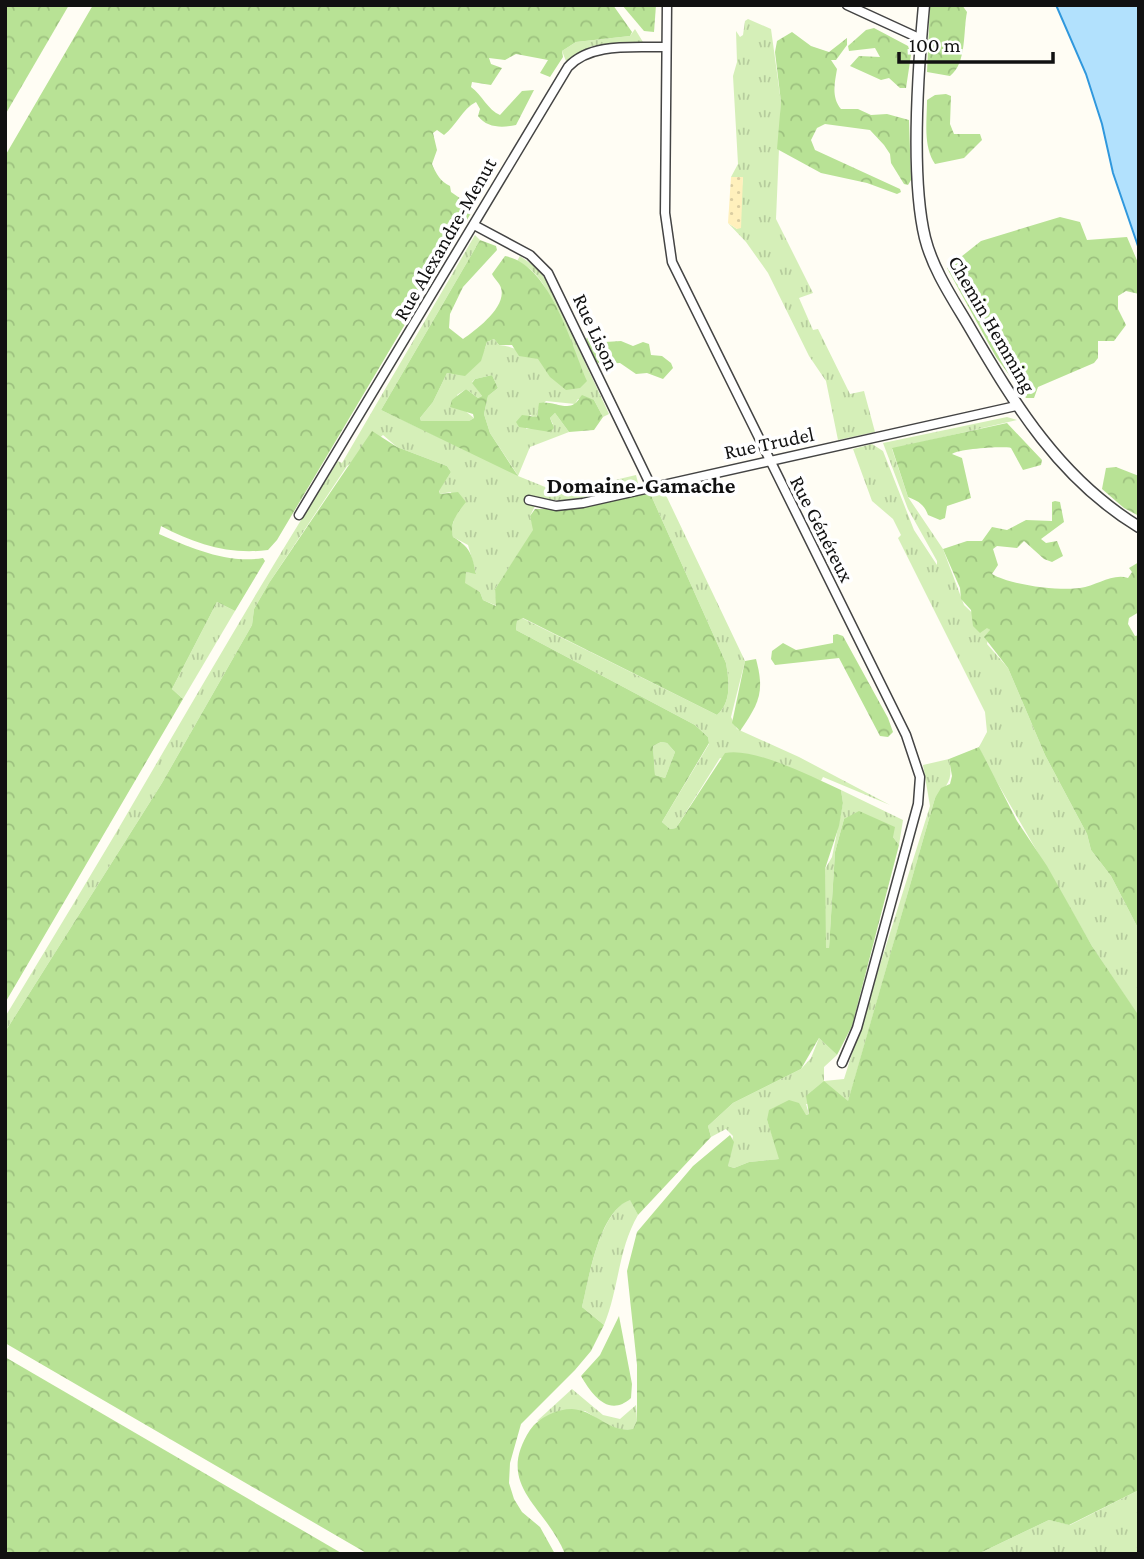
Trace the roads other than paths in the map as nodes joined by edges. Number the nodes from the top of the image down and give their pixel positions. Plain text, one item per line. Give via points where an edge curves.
1 (667, 5) edge
2 (846, 5) edge
3 (924, 5) edge
4 (921, 39) junction
5 (665, 47) junction
6 (474, 225) junction
7 (1016, 406) junction
8 (768, 460) junction
9 (651, 486) junction
10 (529, 500) dead end
11 (299, 515) dead end
12 (1139, 527) edge
13 (842, 1063) dead end

1 - 5 street, Rue Généreux
2 - 4 street
3 - 4 street, Chemin Hemming
4 - 7 street, Chemin Hemming via 919,187 925,238 941,277
5 - 6 street, Rue Alexandre-Menut via 598,50 572,63
5 - 8 street, Rue Généreux via 668,251
6 - 9 street, Rue Lison via 530,255 548,273
6 - 11 street, Rue Alexandre-Menut
7 - 8 street, Rue Trudel
7 - 12 street, Chemin Hemming via 1074,477
8 - 9 street, Rue Trudel
8 - 13 street, Rue Généreux via 906,735 920,777 918,804 860,1015
9 - 10 street, Rue Trudel via 564,506

